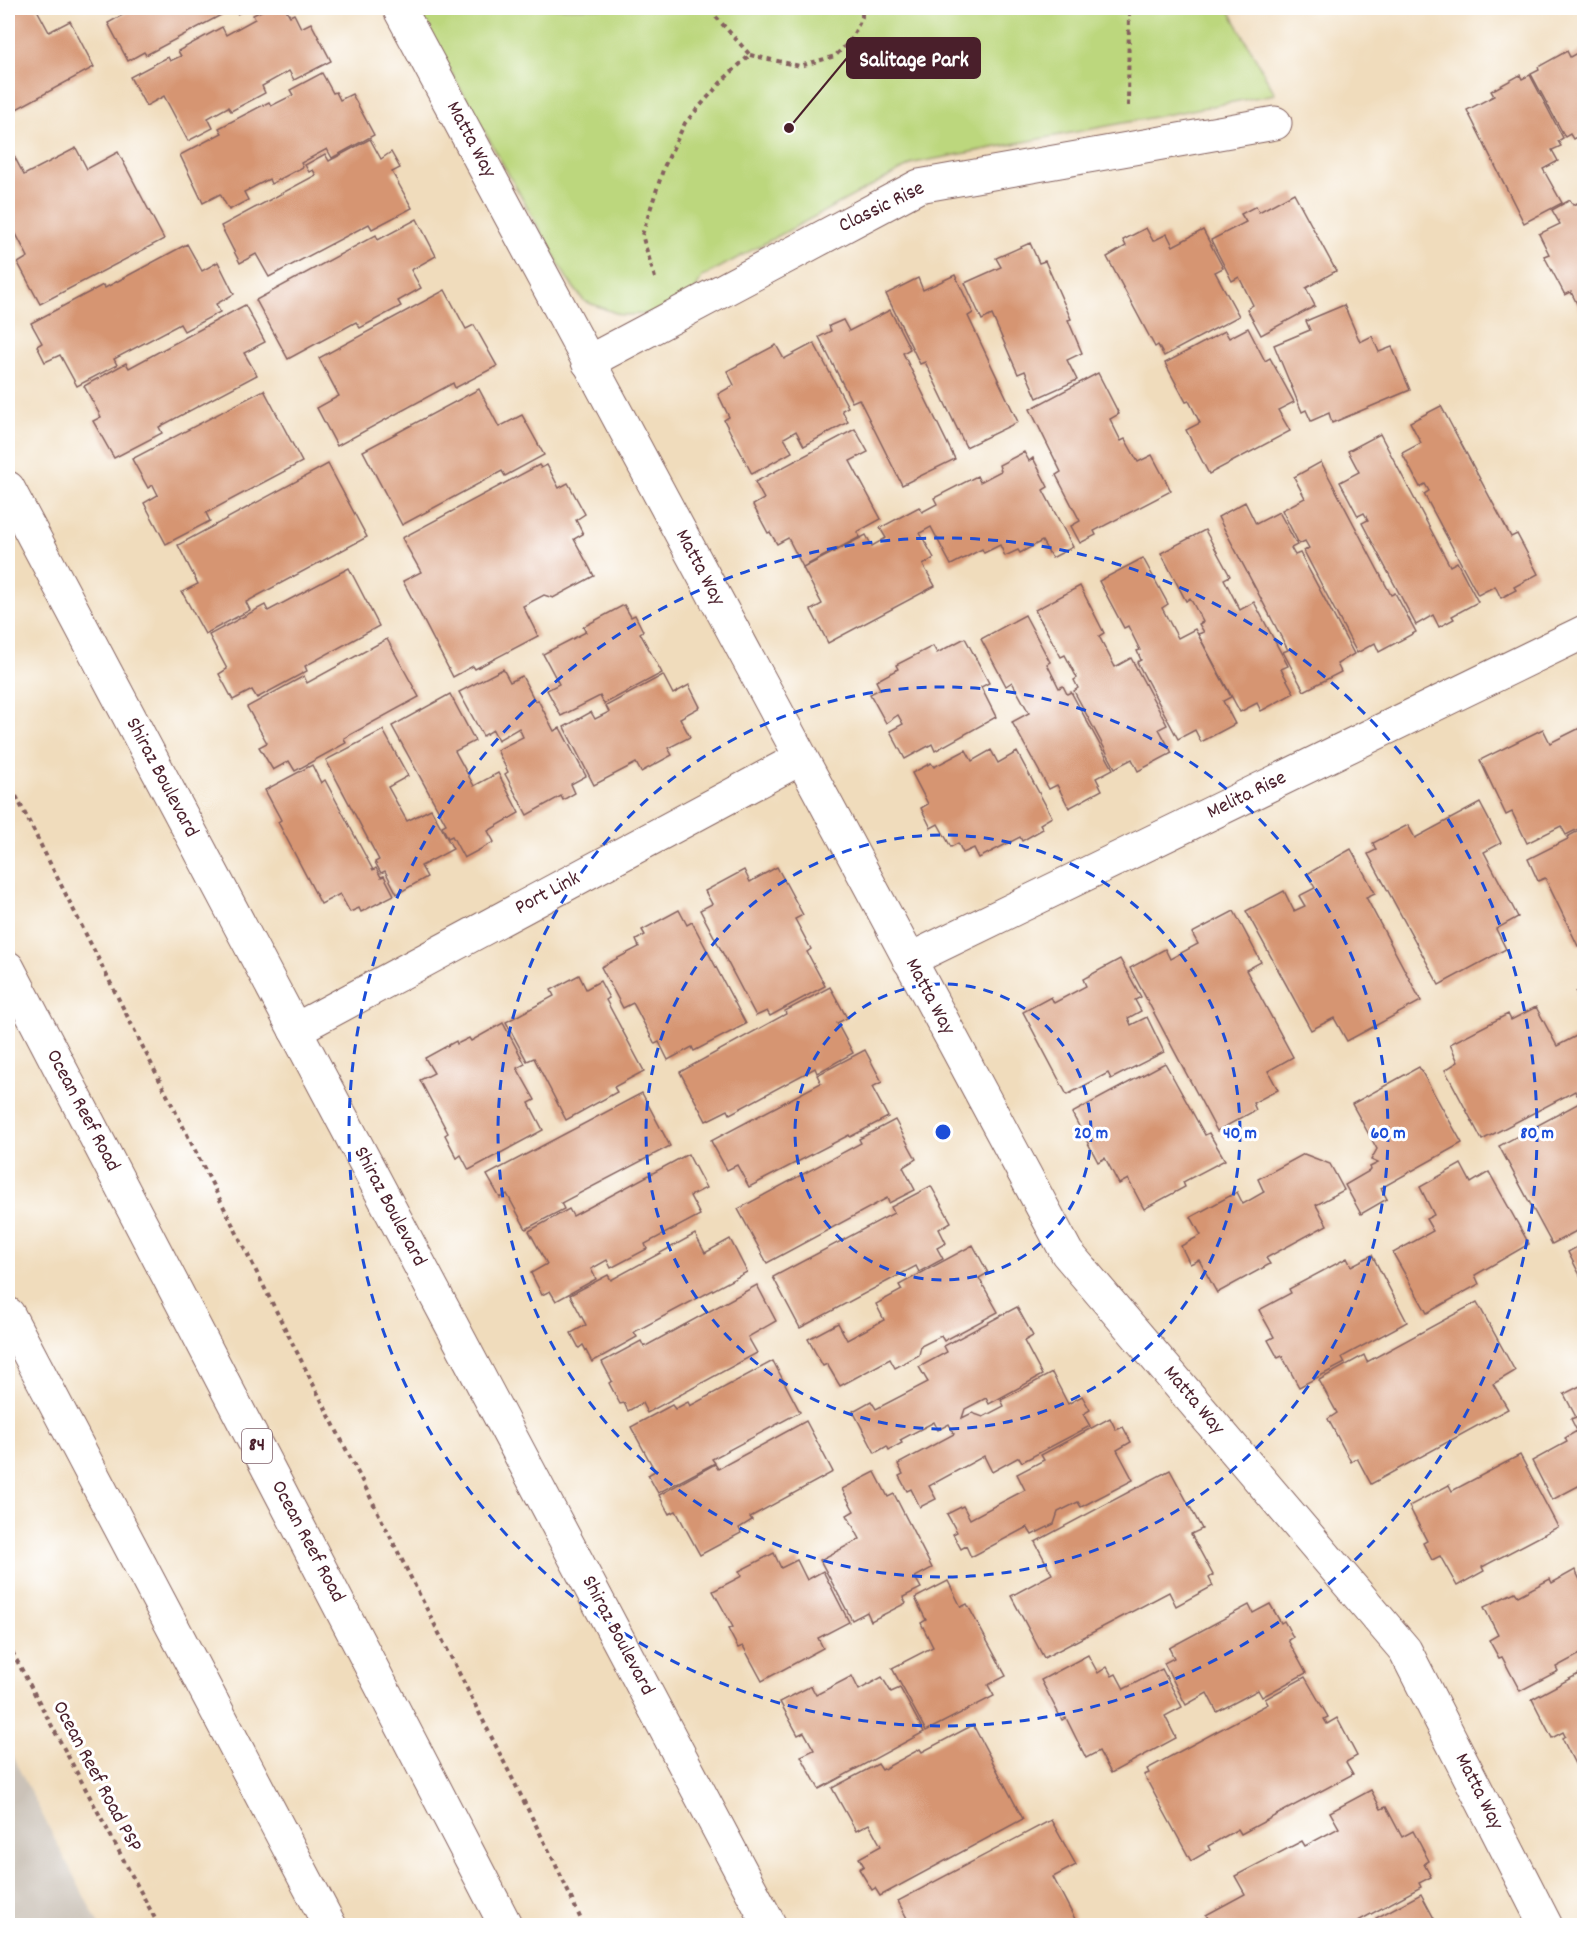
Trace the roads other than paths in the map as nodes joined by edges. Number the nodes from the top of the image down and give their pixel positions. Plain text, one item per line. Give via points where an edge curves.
1 (399, 8) edge
2 (1275, 123) dead end
3 (588, 362) junction
4 (8, 488) edge
5 (1584, 632) edge
6 (801, 758) junction
7 (909, 960) junction
8 (8, 968) edge
9 (295, 1030) junction
10 (8, 1314) edge
11 (330, 1926) edge
12 (506, 1926) edge
13 (770, 1926) edge
14 (1546, 1926) edge

1 - 3 street, Matta Way
2 - 3 street, Classic Rise via 919,186
3 - 6 street, Matta Way
4 - 9 street, Shiraz Boulevard
5 - 7 street, Melita Rise
6 - 7 street, Matta Way
6 - 9 street, Port Link
7 - 14 street, Matta Way via 1067,1253 1405,1650
8 - 12 street, Ocean Reef Road / 84
9 - 13 street, Shiraz Boulevard
10 - 11 street

